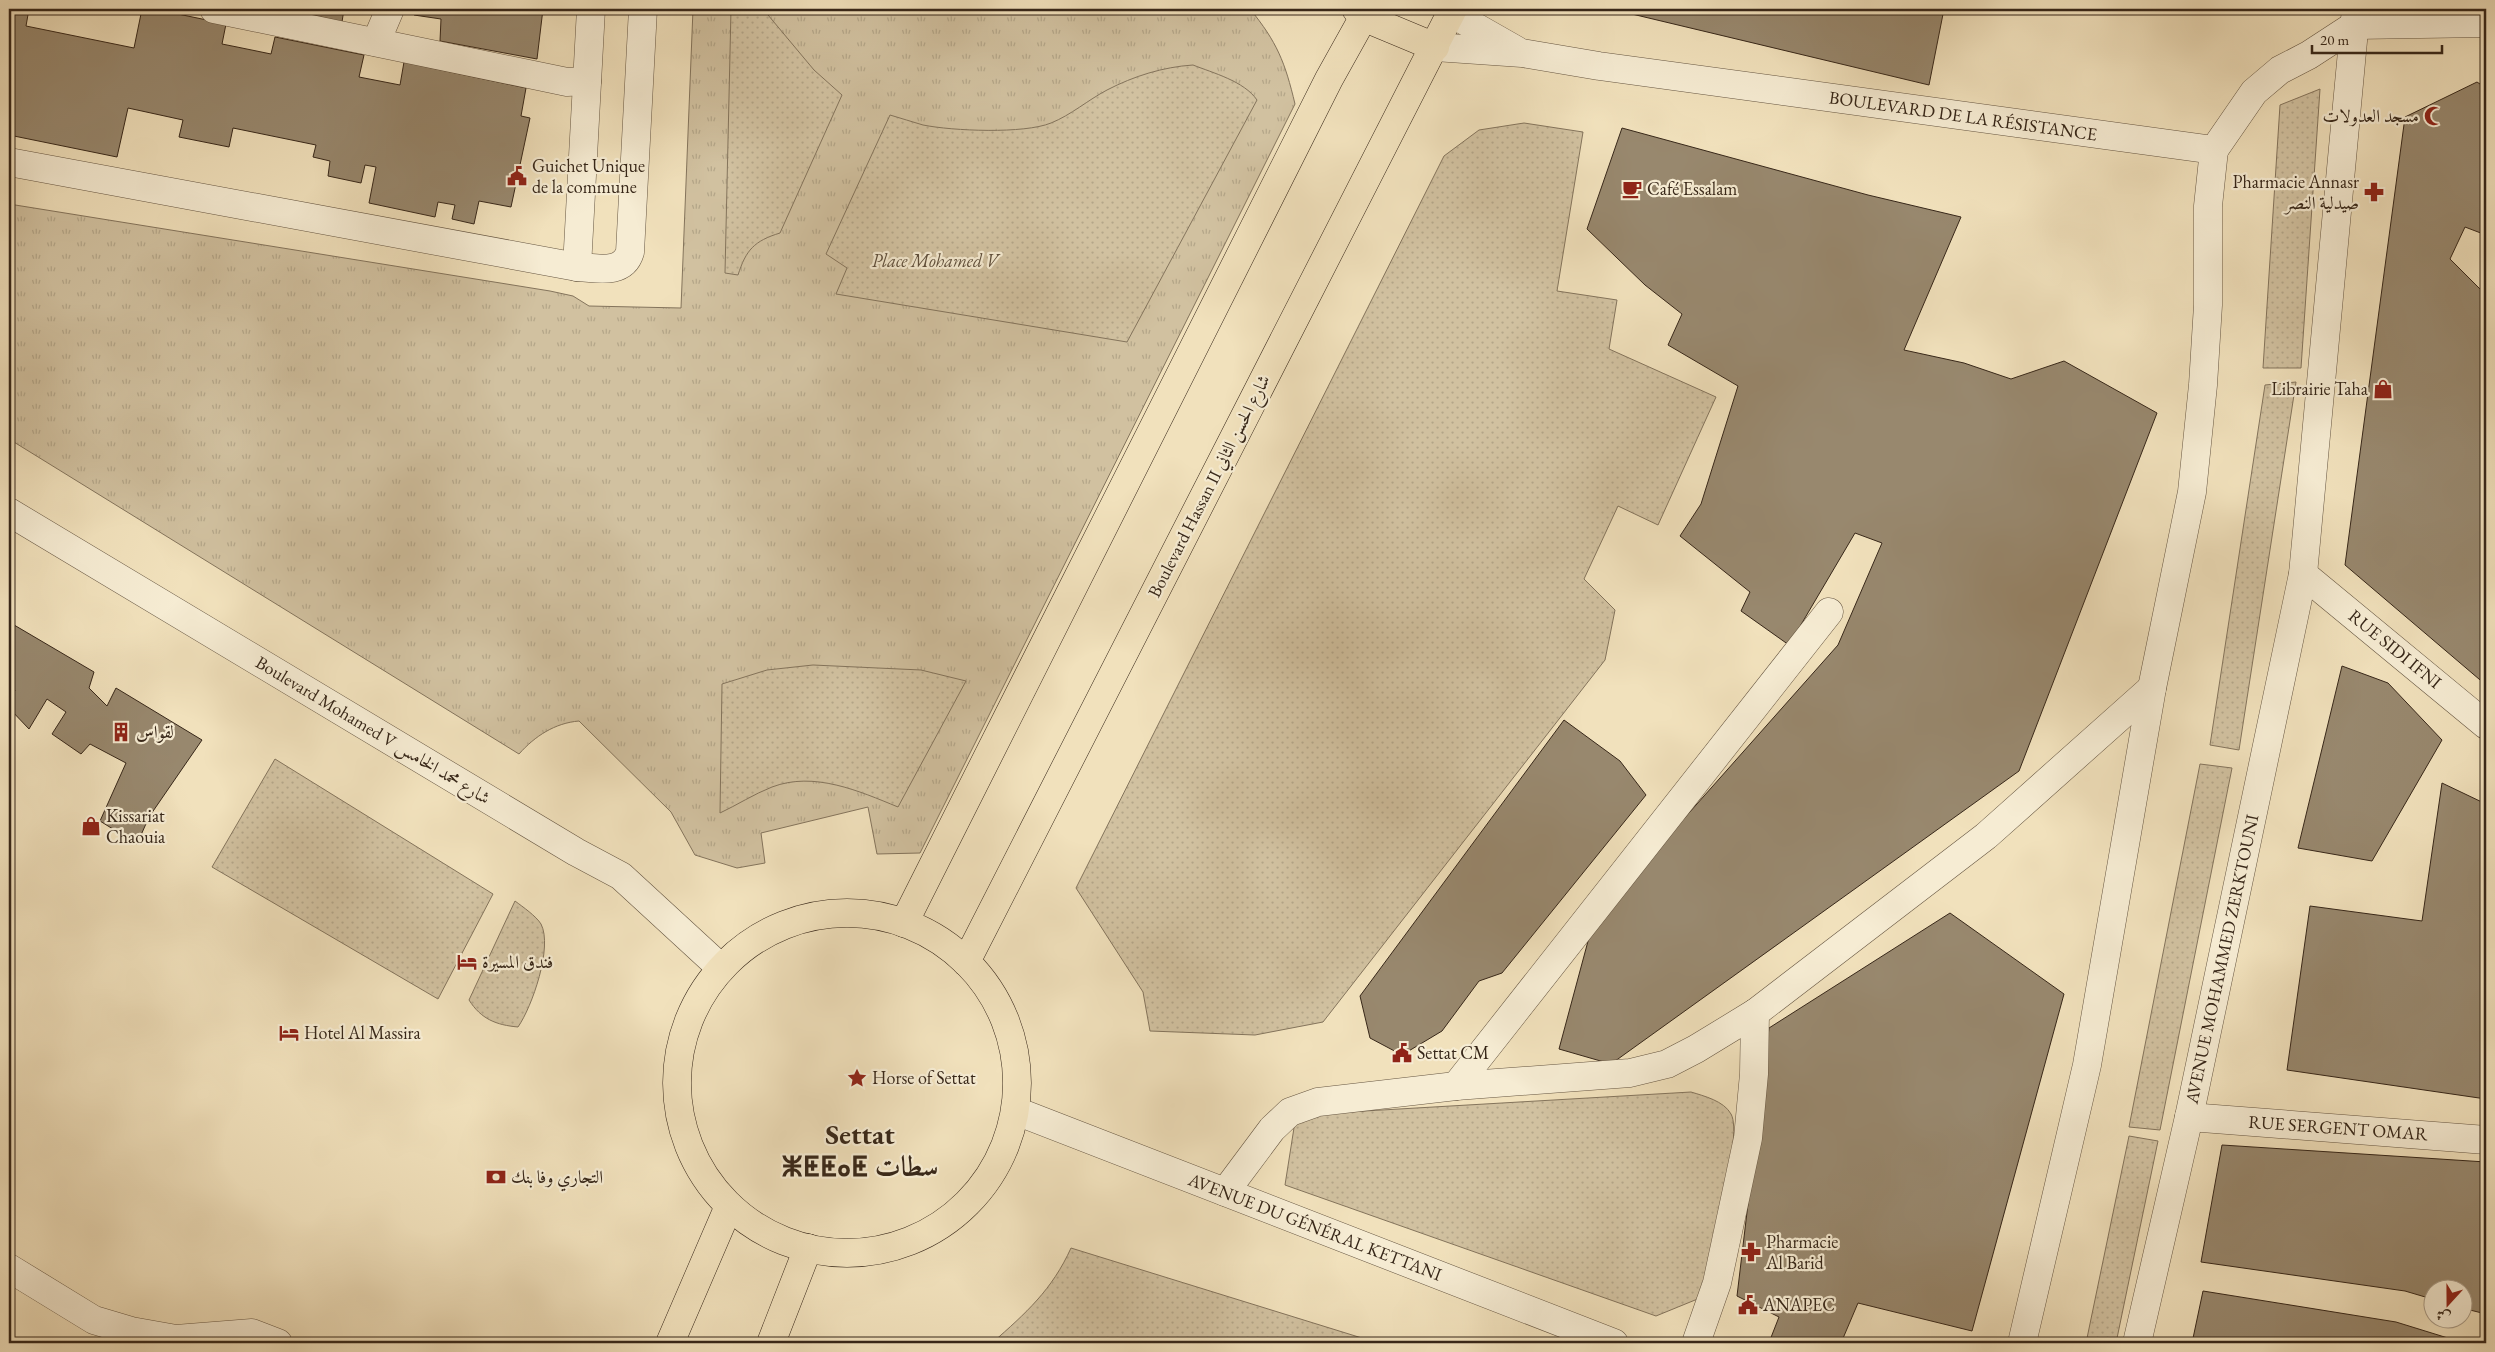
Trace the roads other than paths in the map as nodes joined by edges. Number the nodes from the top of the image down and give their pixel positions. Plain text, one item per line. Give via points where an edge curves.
1 (214, 9) edge
2 (390, 9) edge
3 (591, 9) edge
4 (643, 9) edge
5 (1449, 10) edge
6 (1362, 12) edge
7 (2355, 17) edge
8 (2486, 23) edge
9 (376, 42) junction
10 (1435, 46) junction
11 (1522, 53) junction
12 (587, 81) junction
13 (2214, 150) junction
14 (9, 162) edge
15 (577, 267) junction
16 (9, 512) edge
17 (2303, 574) junction
18 (1829, 612) dead end
19 (2152, 688) junction
20 (2486, 725) edge
21 (904, 923) junction
22 (966, 962) junction
23 (722, 968) junction
24 (1755, 1013) junction
25 (1456, 1086) junction
26 (1016, 1110) junction
27 (2189, 1117) junction
28 (2486, 1140) edge
29 (1225, 1192) junction
30 (729, 1206) junction
31 (808, 1248) junction
32 (9, 1268) edge
33 (278, 1343) edge
34 (670, 1343) edge
35 (771, 1343) edge
36 (1614, 1343) edge
37 (1696, 1343) edge
38 (2022, 1343) edge
39 (2138, 1343) edge

1 - 9 street
2 - 9 street
3 - 12 street
4 - 15 street via 628,261 618,268
5 - 10 main road, Boulevard Hassan II شارع الحسن الثاني
5 - 11 street, BOULEVARD DE LA RÉSISTANCE
6 - 10 main road, BOULEVARD DE LA RÉSISTANCE
6 - 21 main road
7 - 8 street
7 - 13 street via 2254,92
7 - 17 street, AVENUE MOHAMMED ZERKTOUNI
9 - 12 street via 567,82
10 - 11 street, BOULEVARD DE LA RÉSISTANCE
10 - 22 main road, Boulevard Hassan II شارع الحسن الثاني
11 - 13 street, BOULEVARD DE LA RÉSISTANCE
12 - 15 street
13 - 19 street via 2208,206 2208,306 2203,384 2192,492
14 - 15 street
16 - 23 street, Boulevard Mohamed V شارع محمد الخامس via 621,876
17 - 20 street, RUE SIDI IFNI
17 - 27 street, AVENUE MOHAMMED ZERKTOUNI
18 - 25 street
19 - 24 street via 1986,836
19 - 38 street via 2087,1065
21 - 22 main road via 927,933
21 - 23 main road via 855,914 830,914 806,919 760,937
22 - 26 main road via 984,982 1009,1030 1016,1057
23 - 30 main road via 705,988 692,1012 683,1036 677,1088 686,1140 711,1186
24 - 25 street via 1667,1064 1630,1073
24 - 37 street via 1748,1138 1717,1283
25 - 29 street via 1318,1102 1290,1112 1272,1129
26 - 29 street, AVENUE DU GÉNÉRAL KETTANI
26 - 31 main road via 998,1164 964,1208 942,1225 891,1248 864,1253
27 - 28 street, RUE SERGENT OMAR
27 - 39 street, AVENUE MOHAMMED ZERKTOUNI
29 - 36 street, AVENUE DU GÉNÉRAL KETTANI
30 - 31 main road via 765,1232
30 - 34 main road
31 - 35 main road
32 - 33 street via 94,1320 130,1331 176,1339 252,1333

